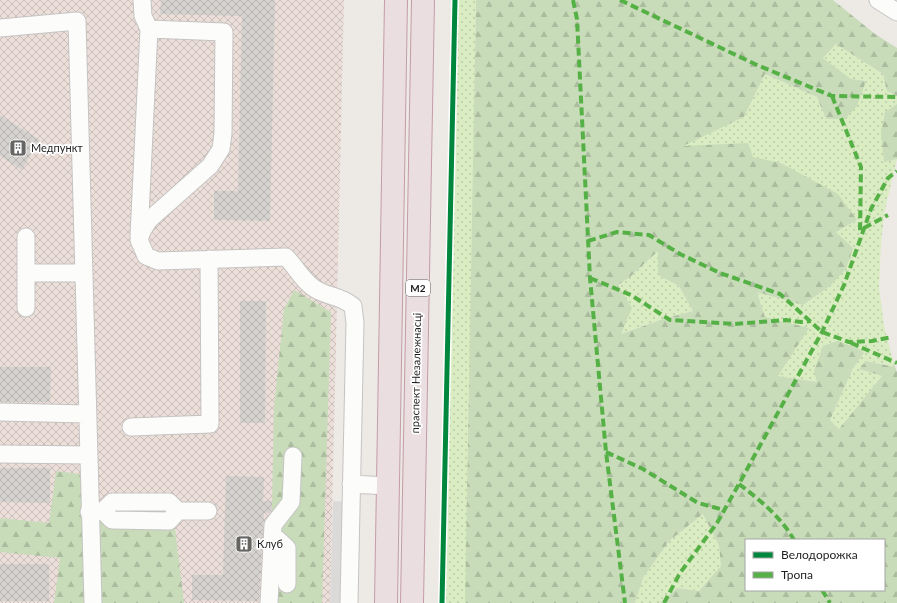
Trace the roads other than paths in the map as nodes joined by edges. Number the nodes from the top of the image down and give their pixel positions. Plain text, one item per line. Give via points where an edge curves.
1 (142, 0) edge
2 (396, 0) edge
3 (423, 0) edge
4 (878, 0) edge
5 (897, 12) edge
6 (0, 28) edge
7 (149, 29) junction
8 (26, 237) dead end
9 (139, 240) junction
10 (209, 259) junction
11 (26, 273) junction
12 (83, 273) junction
13 (26, 308) dead end
14 (0, 412) edge
15 (87, 414) junction
16 (131, 427) dead end
17 (0, 454) edge
18 (88, 455) junction
19 (293, 456) dead end
20 (351, 484) junction
21 (388, 486) junction
22 (208, 511) dead end
23 (96, 512) junction
24 (272, 535) junction
25 (287, 584) dead end
26 (93, 603) edge
27 (269, 603) edge
28 (349, 603) edge
29 (386, 603) edge
30 (412, 603) edge

1 - 7 street via 143,16
2 - 21 highway, М2
3 - 30 highway, праспект Незалежнасці / М2
4 - 5 street
6 - 12 street via 77,21
7 - 9 street
7 - 9 street via 224,32 223,133 221,149 216,160 150,220
8 - 11 street
9 - 10 street via 146,256 158,261
10 - 16 street via 210,424
10 - 20 street via 286,257 310,286 342,297 353,306 355,323
11 - 12 street
11 - 13 street
12 - 15 street
14 - 15 street
15 - 18 street
17 - 18 street
18 - 23 street
19 - 24 street via 291,502 273,525
20 - 21 street
20 - 28 street
21 - 29 highway, М2
22 - 23 street via 178,511 168,502 112,502
23 - 26 street
24 - 25 street via 288,548
24 - 27 street

